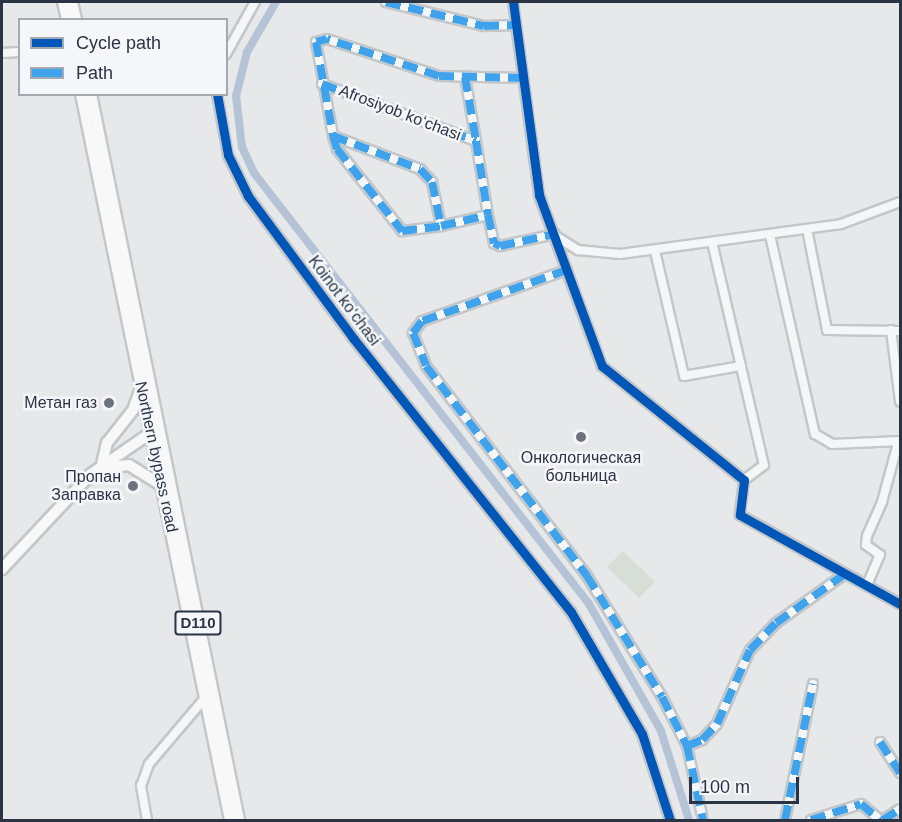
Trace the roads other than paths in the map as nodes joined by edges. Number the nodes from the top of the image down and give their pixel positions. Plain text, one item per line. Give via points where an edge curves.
1 (63, 2) edge
2 (72, 2) edge
3 (255, 2) edge
4 (386, 2) edge
5 (513, 2) edge
6 (399, 3) edge
7 (67, 18) edge
8 (76, 18) edge
9 (516, 25) junction
10 (228, 50) edge
11 (18, 52) edge
12 (2, 53) edge
13 (465, 77) junction
14 (523, 78) junction
15 (322, 84) junction
16 (81, 96) edge
17 (91, 96) edge
18 (217, 96) edge
19 (333, 136) junction
20 (476, 141) junction
21 (107, 167) junction
22 (95, 170) junction
23 (900, 202) edge
24 (488, 215) junction
25 (441, 226) junction
26 (807, 229) junction
27 (555, 234) junction
28 (770, 235) junction
29 (712, 242) junction
30 (655, 251) junction
31 (567, 270) junction
32 (896, 330) edge
33 (741, 366) junction
34 (142, 387) junction
35 (900, 401) edge
36 (161, 425) junction
37 (151, 433) junction
38 (899, 442) edge
39 (100, 467) junction
40 (744, 480) junction
41 (163, 486) junction
42 (2, 569) edge
43 (845, 574) junction
44 (867, 585) junction
45 (900, 604) edge
46 (813, 684) dead end
47 (205, 698) junction
48 (880, 742) dead end
49 (687, 746) junction
50 (900, 773) edge
51 (900, 810) edge
52 (147, 820) edge
53 (230, 820) edge
54 (239, 820) edge
55 (670, 820) edge
56 (703, 820) edge
57 (785, 820) edge
58 (811, 820) edge
59 (882, 820) edge

1 - 7 main road
2 - 8 main road
3 - 10 street
4 - 6 street
5 - 9 street
6 - 9 street via 484,26
9 - 14 street
11 - 12 street
13 - 14 street, Afrosiyob koʻchasi
13 - 15 street, Afrosiyob koʻchasi via 424,73 321,39 316,45
13 - 20 street
14 - 27 street via 535,176
15 - 19 street, Afrosiyob koʻchasi
15 - 20 street, Afrosiyob koʻchasi
16 - 22 main road, Northern bypass road / D110
17 - 21 main road, Northern bypass road / D110
18 - 55 street, Koinot koʻchasi via 222,136 248,196 352,338 544,575 615,684 659,776
19 - 25 street via 420,169 432,182
19 - 25 street, Afrosiyob koʻchasi via 402,231
20 - 24 street, Afrosiyob koʻchasi
21 - 22 main road
21 - 36 main road, Northern bypass road / D110
22 - 34 main road, Northern bypass road / D110
23 - 26 street via 841,224
24 - 25 street, Afrosiyob koʻchasi
24 - 27 street, Afrosiyob koʻchasi via 497,246
26 - 28 street
26 - 32 street via 827,330
27 - 30 street via 578,250 620,255
27 - 31 street
28 - 29 street
28 - 38 street via 814,434 832,444
29 - 30 street
29 - 33 street
30 - 33 street via 684,376
31 - 40 street via 602,366
31 - 49 street via 422,321 412,333 426,366 587,576
32 - 35 street
33 - 40 street via 764,465
34 - 37 main road, Northern bypass road / D110
34 - 39 main road via 133,410 107,443
36 - 37 main road
36 - 54 main road, Northern bypass road / D110
37 - 39 main road
37 - 41 main road, Northern bypass road / D110
38 - 44 street via 882,502 867,536 866,545 880,555
39 - 41 main road via 129,465
39 - 42 main road
40 - 43 street via 740,515
41 - 47 main road, Northern bypass road / D110
43 - 44 street
43 - 49 street via 776,623 750,650 717,724 702,740
44 - 45 street
46 - 57 street
47 - 52 street via 148,764 141,786
47 - 53 main road, Northern bypass road / D110
48 - 50 street
49 - 56 street
51 - 59 street
58 - 59 street via 861,804

